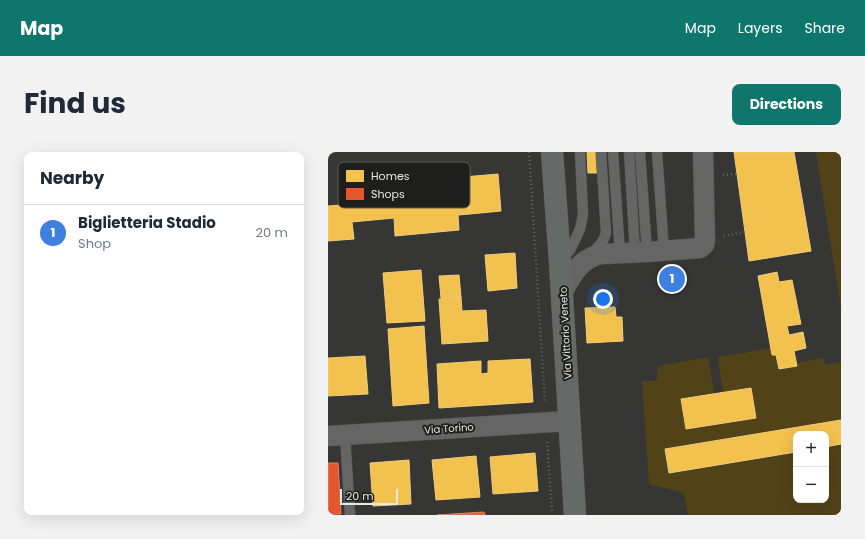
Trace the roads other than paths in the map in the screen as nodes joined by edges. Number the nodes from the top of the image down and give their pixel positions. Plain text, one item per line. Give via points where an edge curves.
1 (552, 152) edge
2 (580, 152) edge
3 (601, 152) edge
4 (613, 152) edge
5 (629, 152) edge
6 (640, 152) edge
7 (657, 152) edge
8 (702, 152) edge
9 (650, 251) junction
10 (590, 257) junction
11 (560, 262) junction
12 (562, 293) junction
13 (570, 421) junction
14 (337, 435) edge
15 (350, 515) edge
16 (575, 515) edge

1 - 11 main road, Via Vittorio Veneto
2 - 11 lane via 583,215 575,240
3 - 10 lane via 606,233 603,242
4 - 9 lane
5 - 9 lane
6 - 9 lane
7 - 9 lane
8 - 9 street via 704,245 700,248
9 - 10 street
10 - 12 street via 576,269
11 - 12 main road, Via Vittorio Veneto
12 - 13 main road, Via Vittorio Veneto
13 - 14 street, Via Torino
13 - 16 main road, Via Vittorio Veneto
14 - 15 lane

